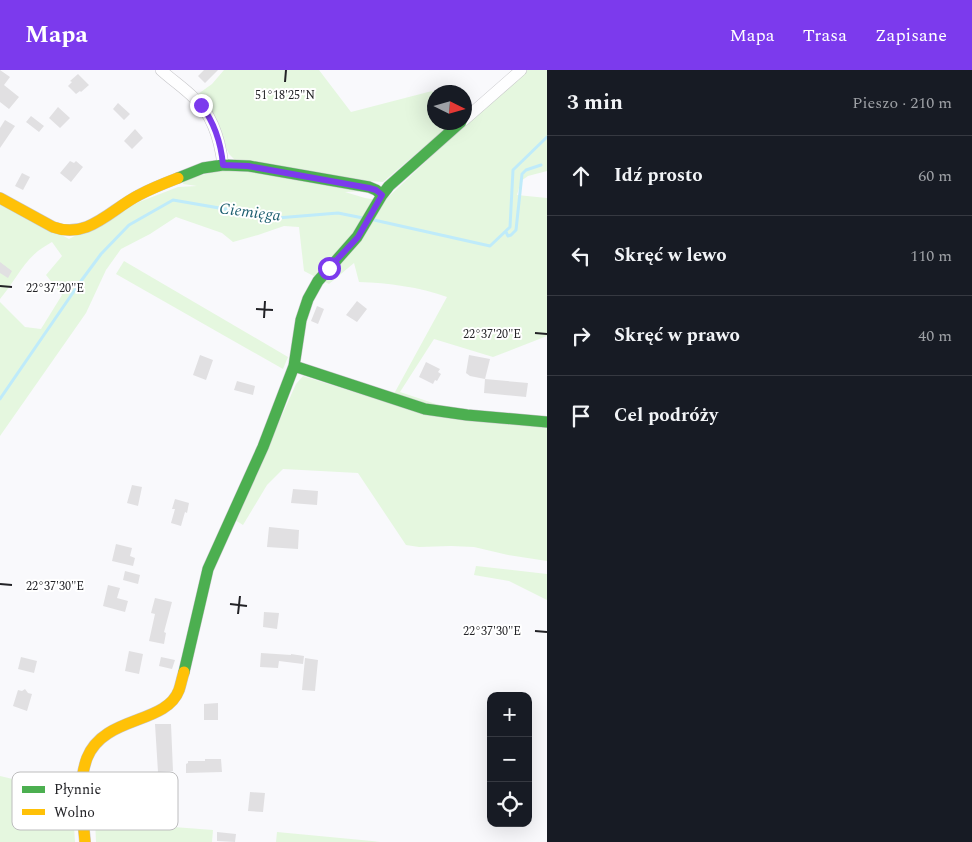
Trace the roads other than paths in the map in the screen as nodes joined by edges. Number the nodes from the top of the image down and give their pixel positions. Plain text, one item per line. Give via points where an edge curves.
1 (161, 70) edge
2 (521, 70) edge
3 (472, 113) edge
4 (453, 130) edge
5 (223, 165) junction
6 (382, 195) junction
7 (0, 198) edge
8 (294, 366) junction
9 (547, 422) edge
10 (83, 772) edge

1 - 5 street via 206,111 221,148
2 - 3 street
4 - 6 street
5 - 6 street via 248,166 369,188
5 - 7 street via 203,168 160,185 89,227 74,230 53,227
6 - 8 street via 358,237 318,281 308,299 301,320
8 - 9 street via 425,409
8 - 10 street via 263,447 208,570 178,691 165,707 121,725 102,737 87,755

